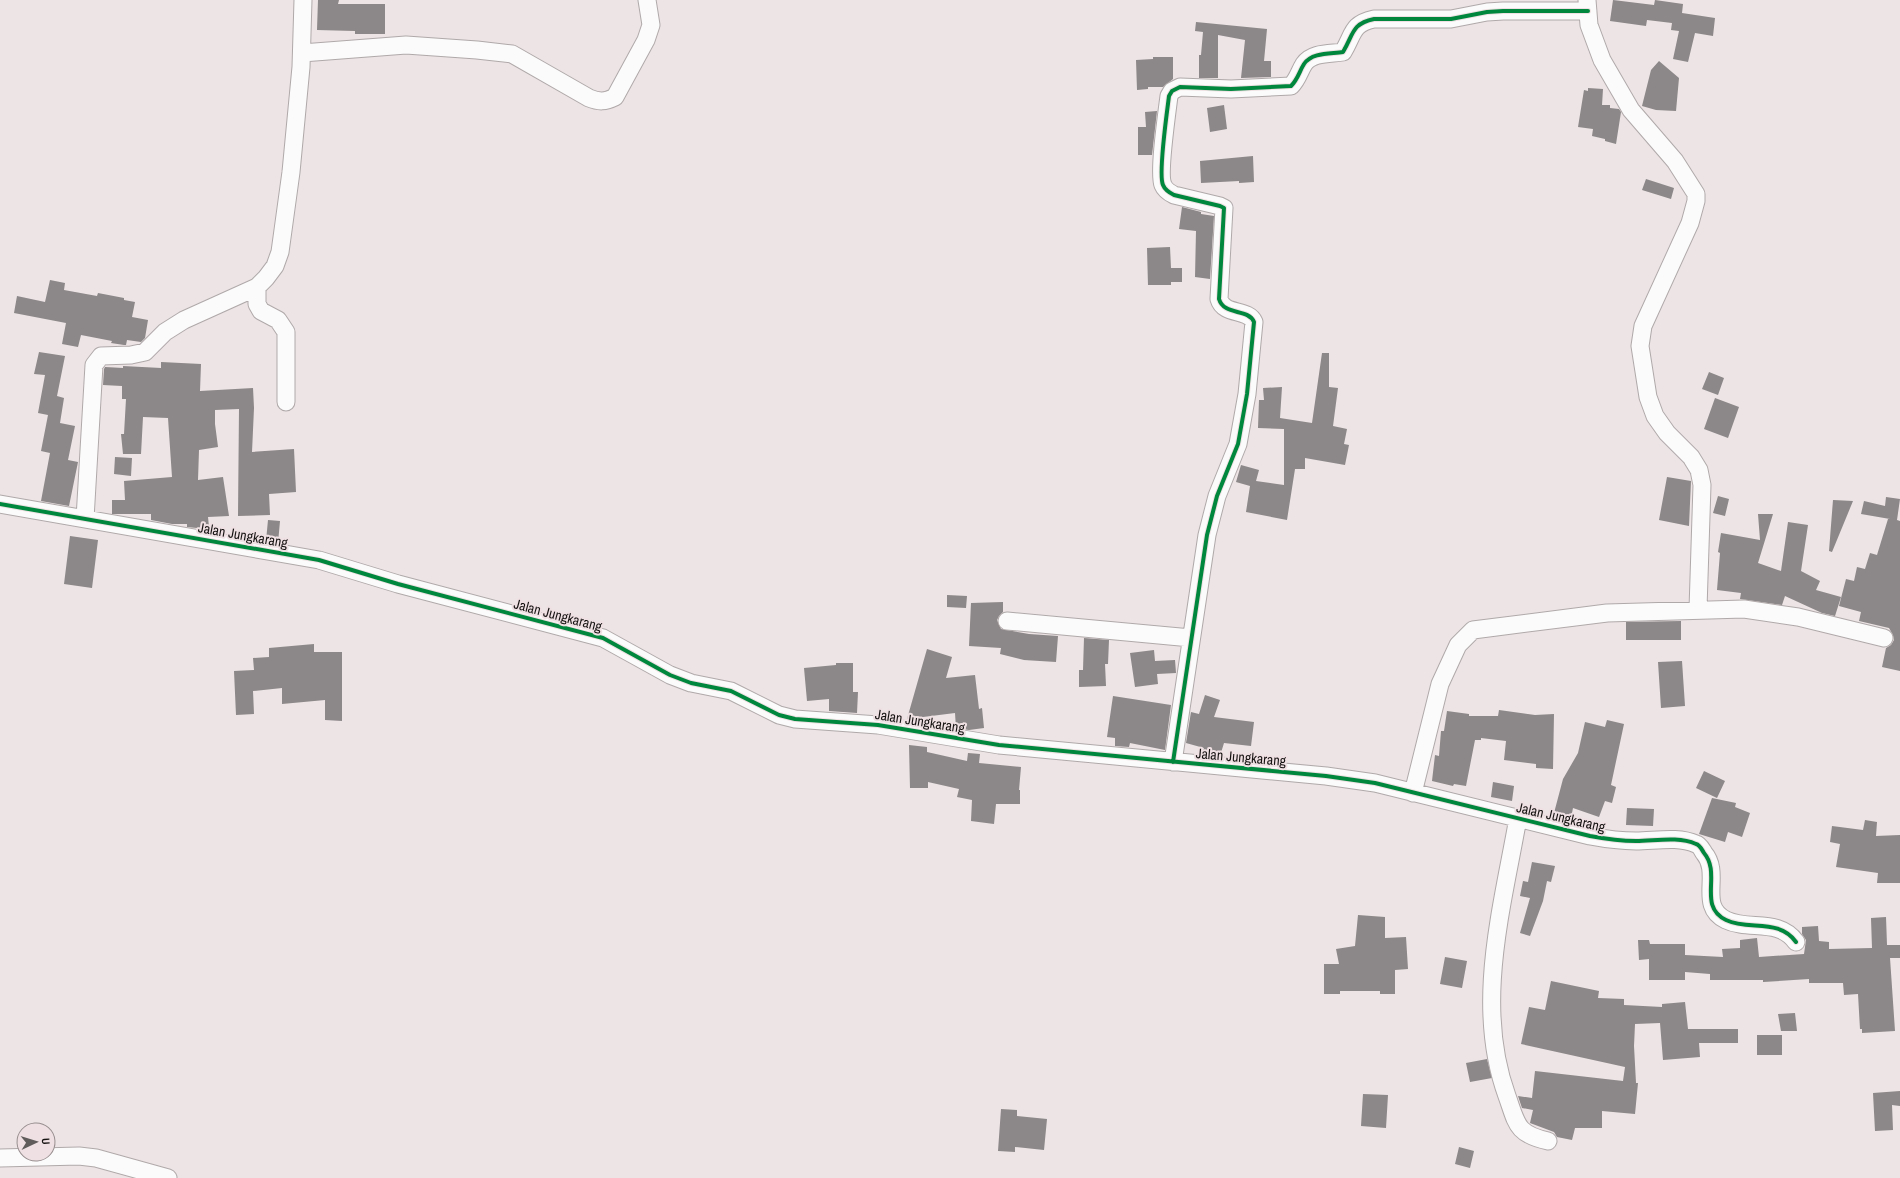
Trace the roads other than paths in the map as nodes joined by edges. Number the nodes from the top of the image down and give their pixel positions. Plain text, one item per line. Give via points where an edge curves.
1 (302, 0) edge
2 (647, 0) edge
3 (1587, 5) edge
4 (302, 54) junction
5 (257, 287) junction
6 (286, 402) dead end
7 (0, 504) edge
8 (85, 518) junction
9 (1698, 609) junction
10 (1007, 621) dead end
11 (1191, 638) junction
12 (1884, 638) dead end
13 (1173, 762) junction
14 (1413, 793) junction
15 (1518, 818) junction
16 (1796, 942) dead end
17 (1548, 1141) dead end
18 (0, 1158) edge
19 (168, 1178) edge

1 - 4 street
2 - 4 street via 651,25 646,40 615,98 607,101 600,102 589,98 512,54 406,45
3 - 9 street via 1589,25 1602,60 1631,110 1675,161 1696,194 1690,223 1643,326 1640,346 1648,397 1655,416 1667,433 1691,457 1699,470 1702,484
3 - 11 street via 1498,11 1451,19 1374,19 1357,25 1343,52 1309,58 1291,86 1231,89 1180,87 1172,91 1169,96 1162,185 1174,195 1224,208 1220,305 1248,316 1254,322 1247,394 1238,444 1217,496 1207,535
4 - 5 street via 291,172 280,252 275,266
5 - 6 street via 257,304 261,311 278,320 286,332
5 - 8 street via 184,320 165,332 145,352 101,356 94,364
7 - 8 street, Jalan Jungkarang
8 - 13 street, Jalan Jungkarang via 300,556 582,632 603,638 670,675 731,691 790,718 878,724 999,745
9 - 12 street via 1744,609 1798,617
9 - 14 street via 1607,613 1473,630 1458,645 1440,684
10 - 11 street
11 - 13 street
13 - 14 street, Jalan Jungkarang via 1326,776 1375,783
14 - 15 street, Jalan Jungkarang
15 - 16 street, Jalan Jungkarang via 1613,840 1675,840 1698,844 1712,868 1711,899 1714,912 1727,920 1773,927 1790,933
15 - 17 street via 1497,935 1491,997 1493,1040 1502,1083 1518,1124 1523,1132 1533,1138
18 - 19 street via 90,1157

